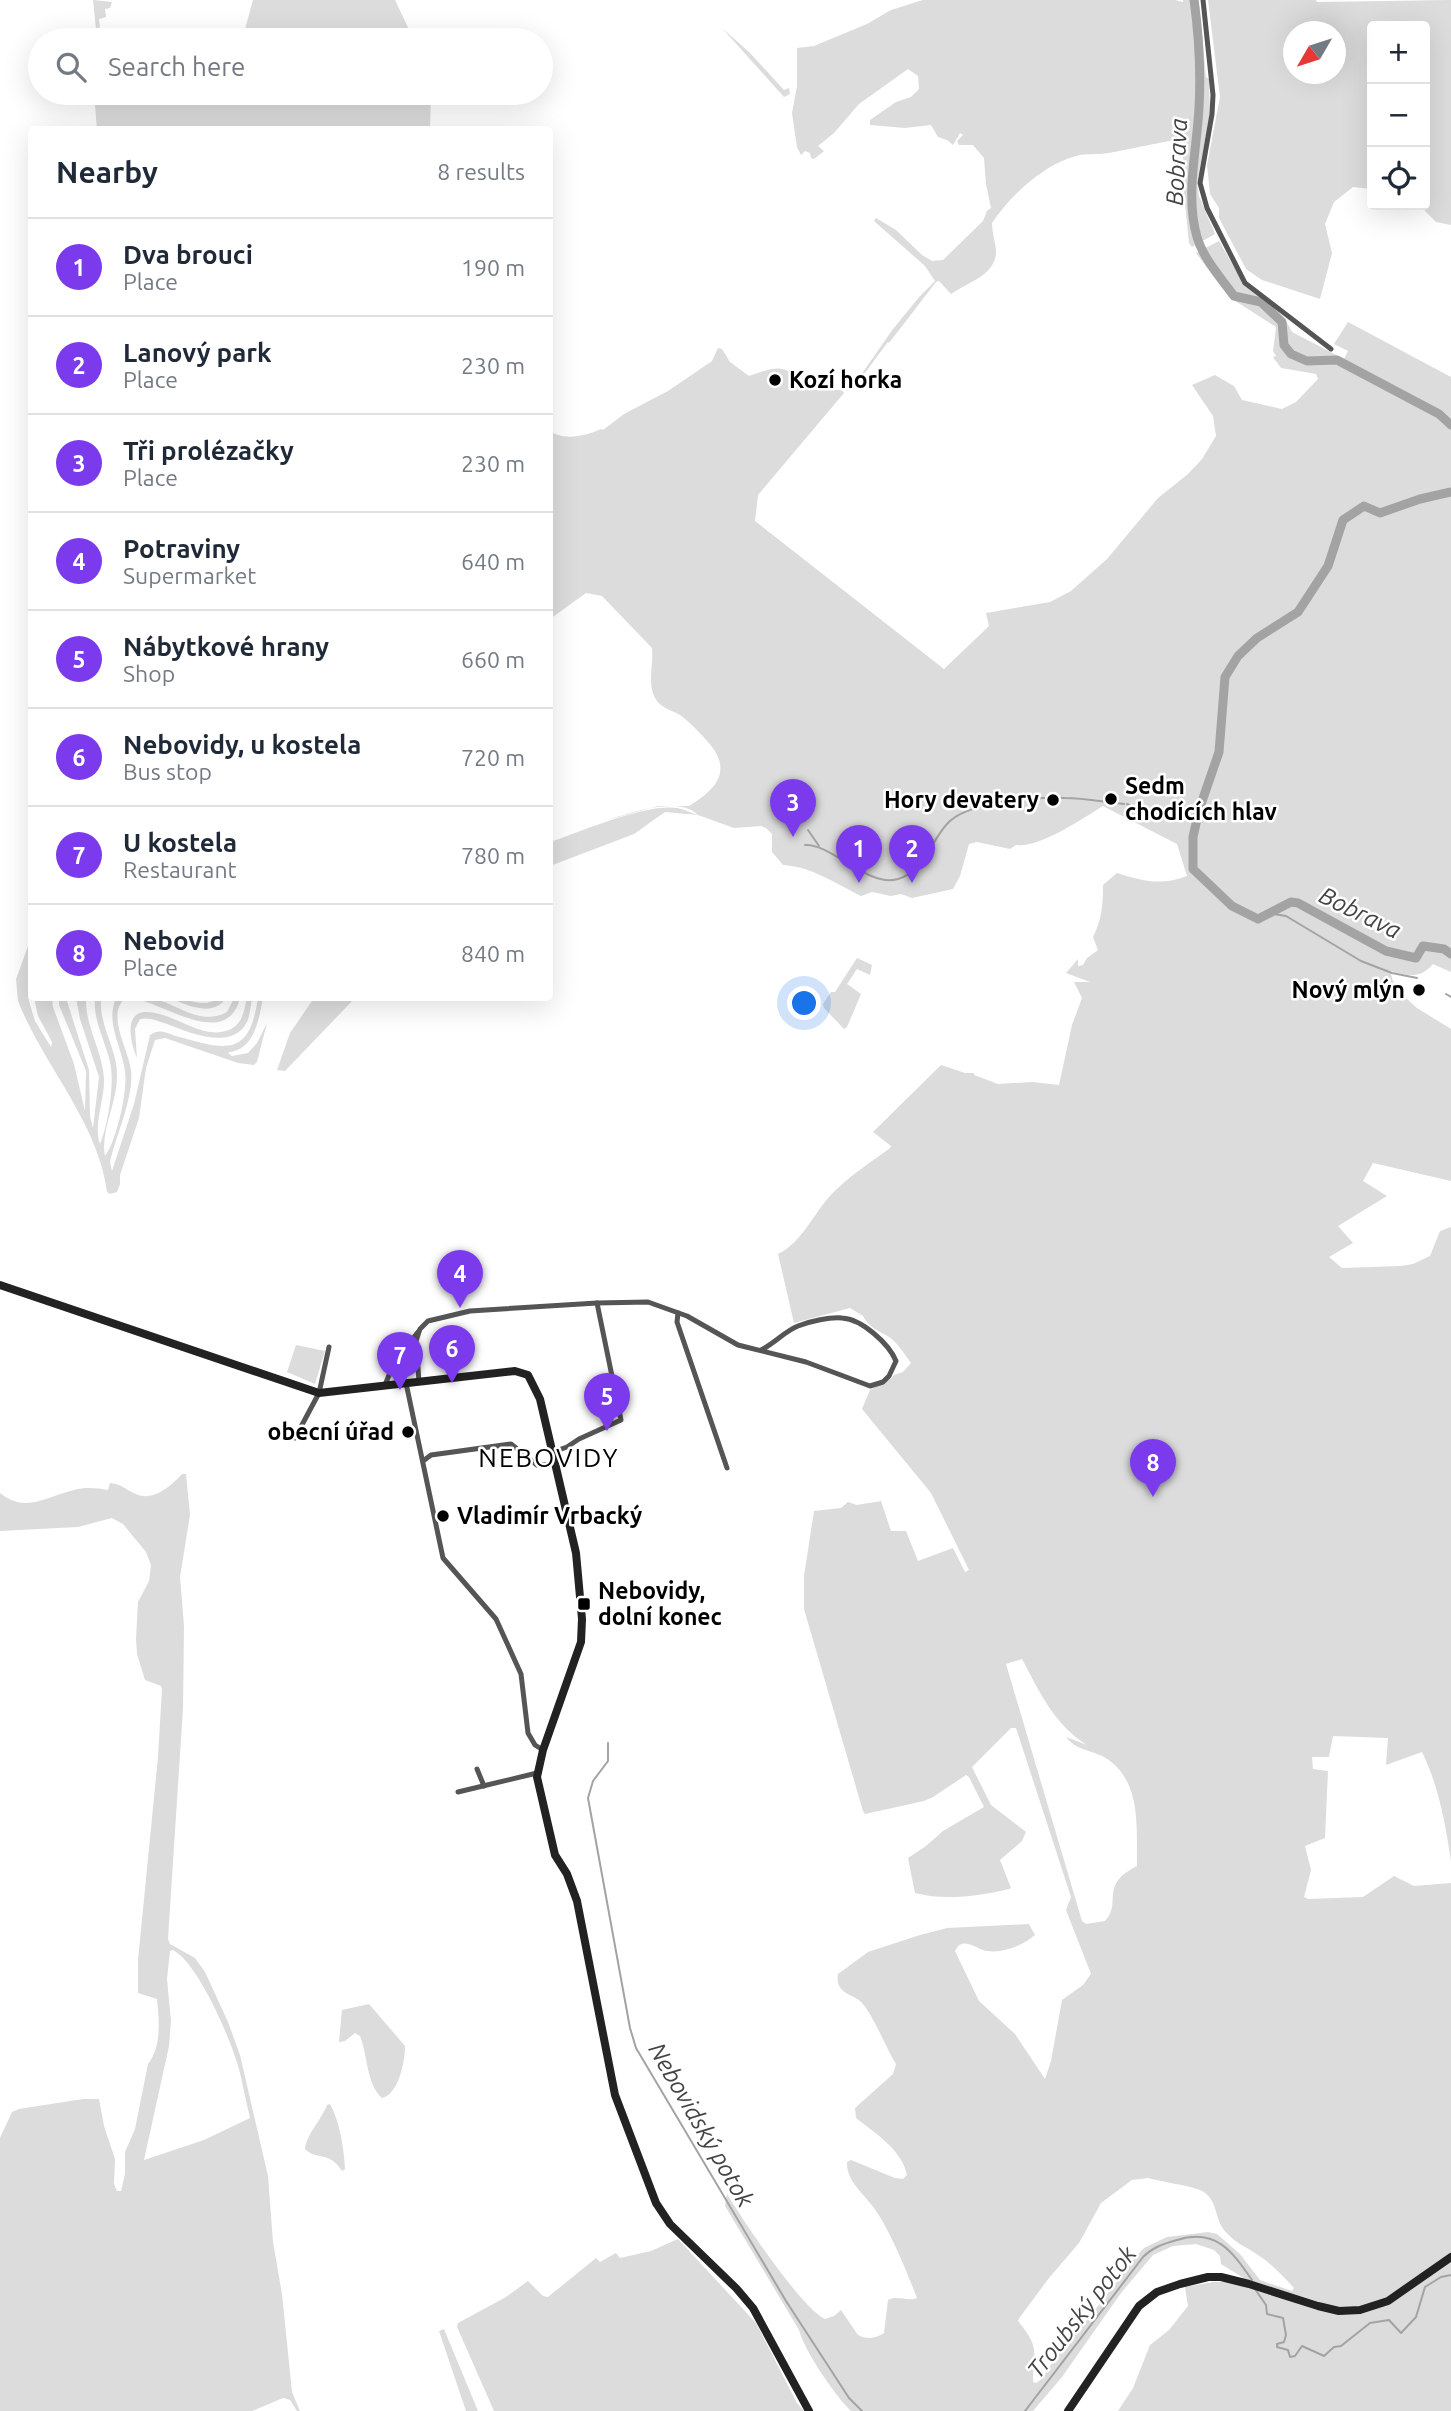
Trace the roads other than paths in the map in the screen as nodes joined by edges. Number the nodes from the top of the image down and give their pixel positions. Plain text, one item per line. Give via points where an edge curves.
1 (1203, 0) edge
2 (1331, 349) dead end
3 (0, 1285) edge
4 (597, 1303) junction
5 (678, 1313) junction
6 (420, 1329) junction
7 (329, 1347) dead end
8 (761, 1350) junction
9 (418, 1382) junction
10 (406, 1383) junction
11 (385, 1386) junction
12 (319, 1393) junction
13 (295, 1438) dead end
14 (553, 1452) junction
15 (423, 1461) junction
16 (556, 1464) junction
17 (727, 1468) dead end
18 (543, 1751) junction
19 (477, 1769) dead end
20 (537, 1773) junction
21 (484, 1786) junction
22 (458, 1792) dead end
23 (1451, 2257) edge
24 (809, 2411) edge
25 (1068, 2411) edge

1 - 2 street via 1213,95 1200,183 1207,208 1245,284
3 - 12 street
4 - 5 street via 648,1302
4 - 6 street via 470,1311 428,1321
4 - 14 street via 621,1419
5 - 8 street via 730,1342
5 - 17 street via 677,1322
6 - 9 street via 416,1341
6 - 11 street via 398,1356
7 - 12 street
8 - 8 street via 800,1325 842,1318 872,1332 892,1352 895,1362 883,1382 870,1386
9 - 10 street
9 - 14 street via 515,1371 528,1375 540,1399
10 - 11 street
10 - 15 street
11 - 12 street
12 - 13 street
14 - 16 street
15 - 16 street via 431,1455 511,1444 537,1465
15 - 18 street via 443,1558 496,1619 521,1675 528,1734
16 - 18 street via 576,1553 582,1630
18 - 20 street
19 - 21 street
20 - 21 street
20 - 24 street via 555,1855 577,1900 615,2095 652,2195 667,2220 753,2308
21 - 22 street
23 - 25 street via 1388,2301 1360,2310 1339,2311 1221,2277 1157,2292 1139,2306

